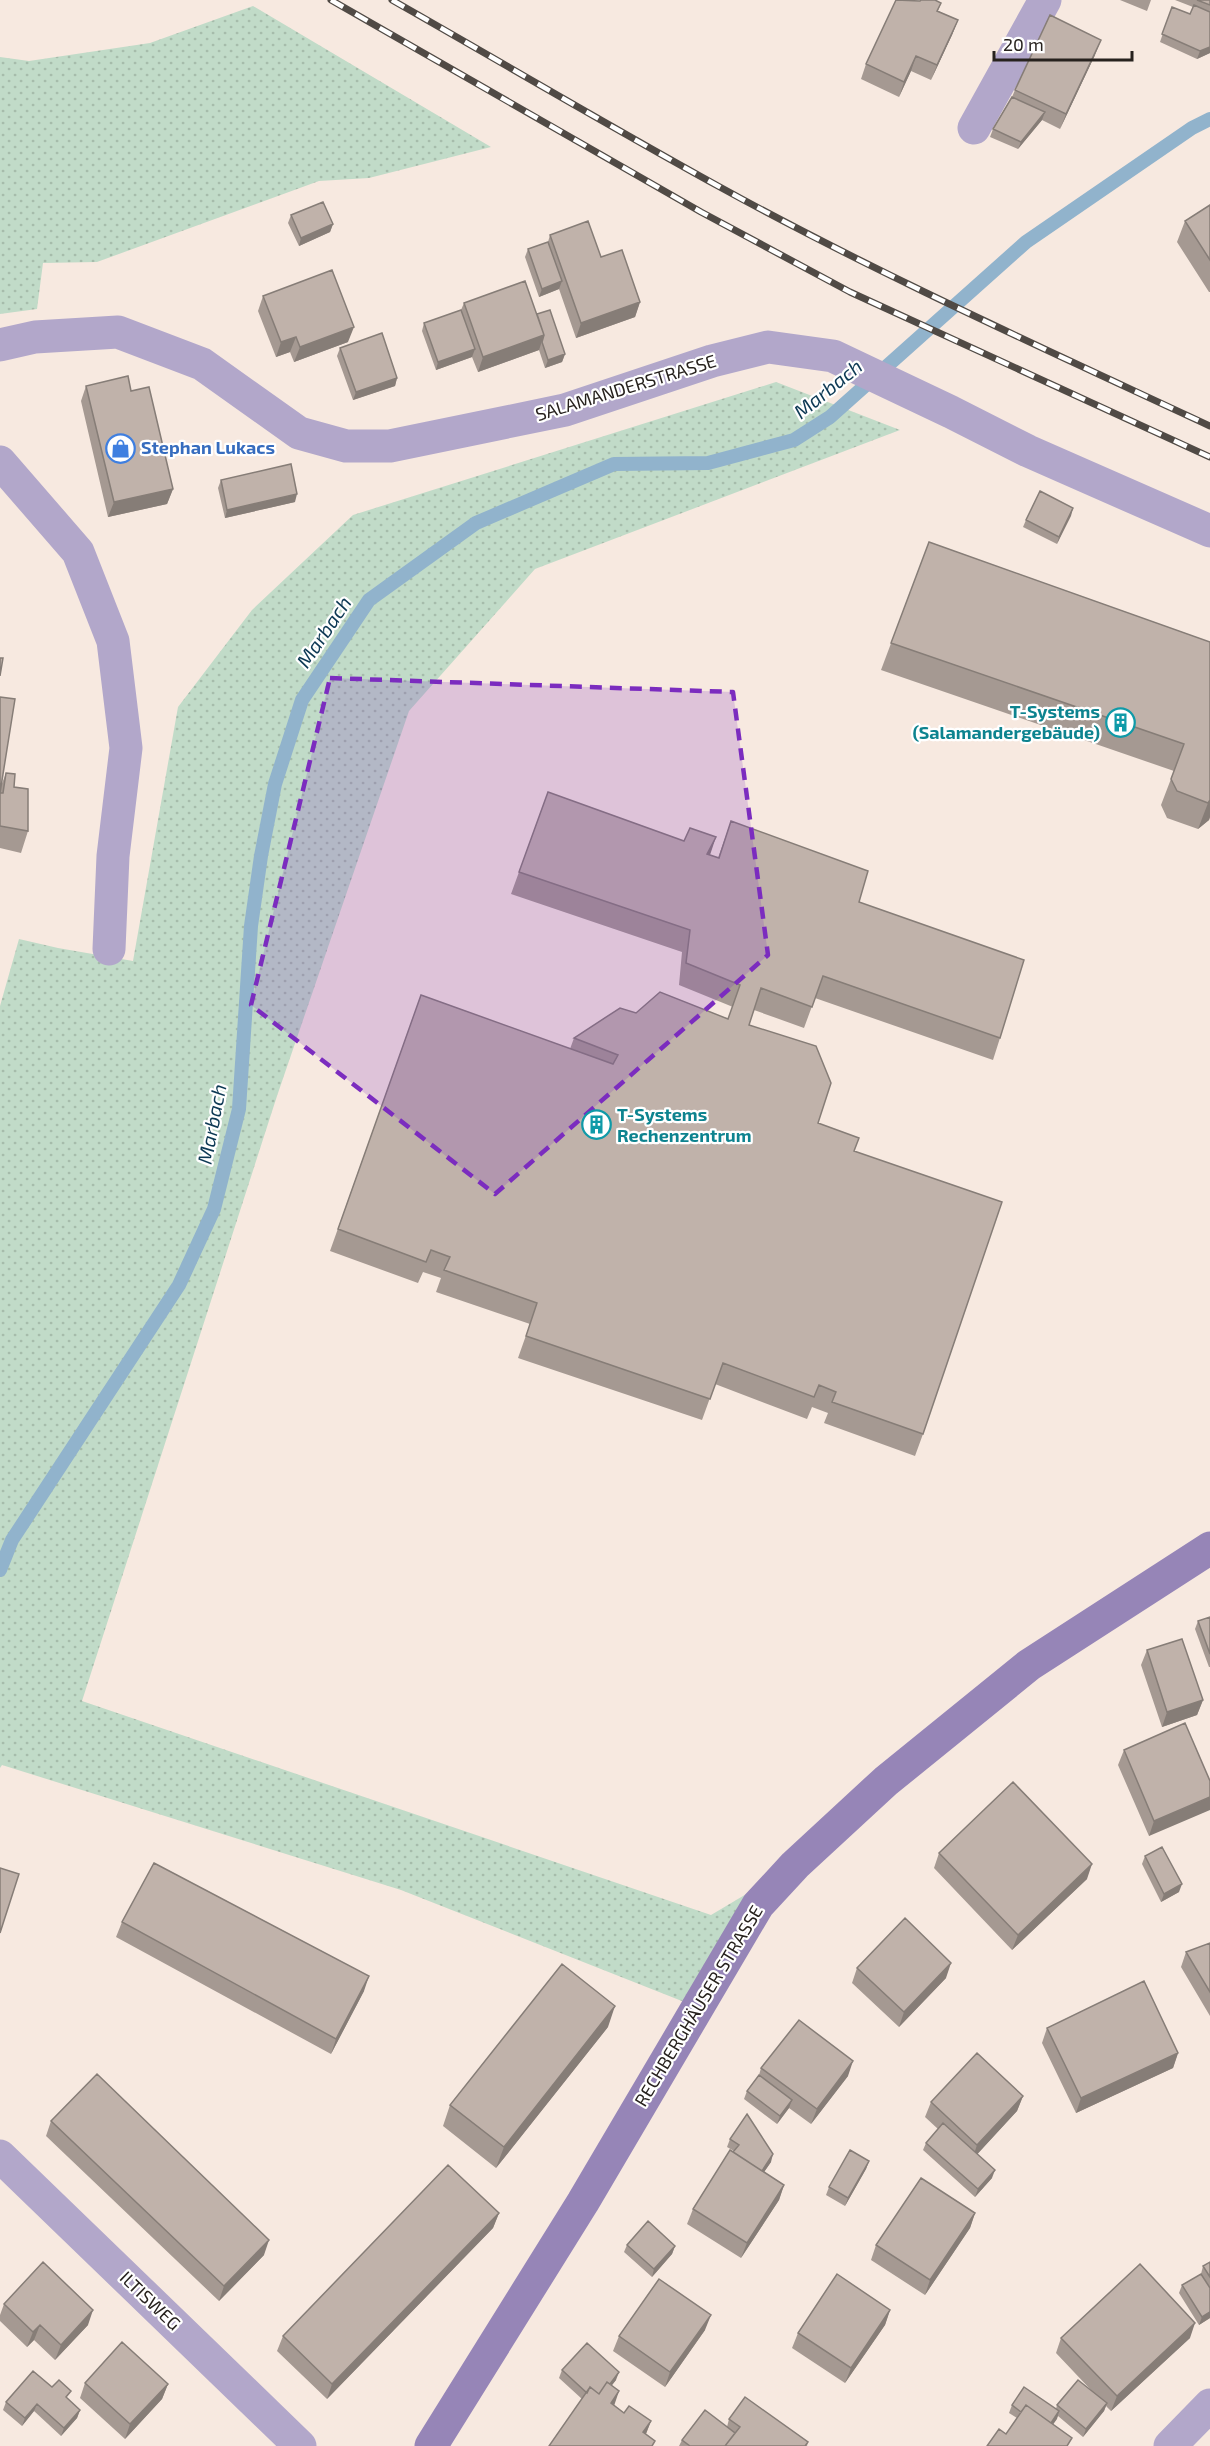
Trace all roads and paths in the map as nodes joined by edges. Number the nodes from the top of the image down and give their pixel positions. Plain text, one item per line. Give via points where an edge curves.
1 (1045, 0) edge
2 (974, 128) dead end
3 (0, 345) edge
4 (1, 465) edge
5 (1210, 531) edge
6 (109, 949) dead end
7 (1210, 1548) edge
8 (0, 2156) edge
9 (1210, 2404) edge
10 (300, 2446) edge
11 (431, 2446) edge
12 (1170, 2446) edge

1 - 2 street
3 - 5 street, SALAMANDERSTRASSE via 35,337 118,332 202,364 299,433 346,446 390,446 565,410 712,361 768,347 832,356 1028,451
4 - 6 street via 78,552 113,640 126,748 113,856
7 - 11 street, RECHBERGHÄUSER STRASSE via 1029,1665 886,1781 795,1864 758,1905 583,2202
8 - 10 street, ILTISWEG
9 - 12 street

